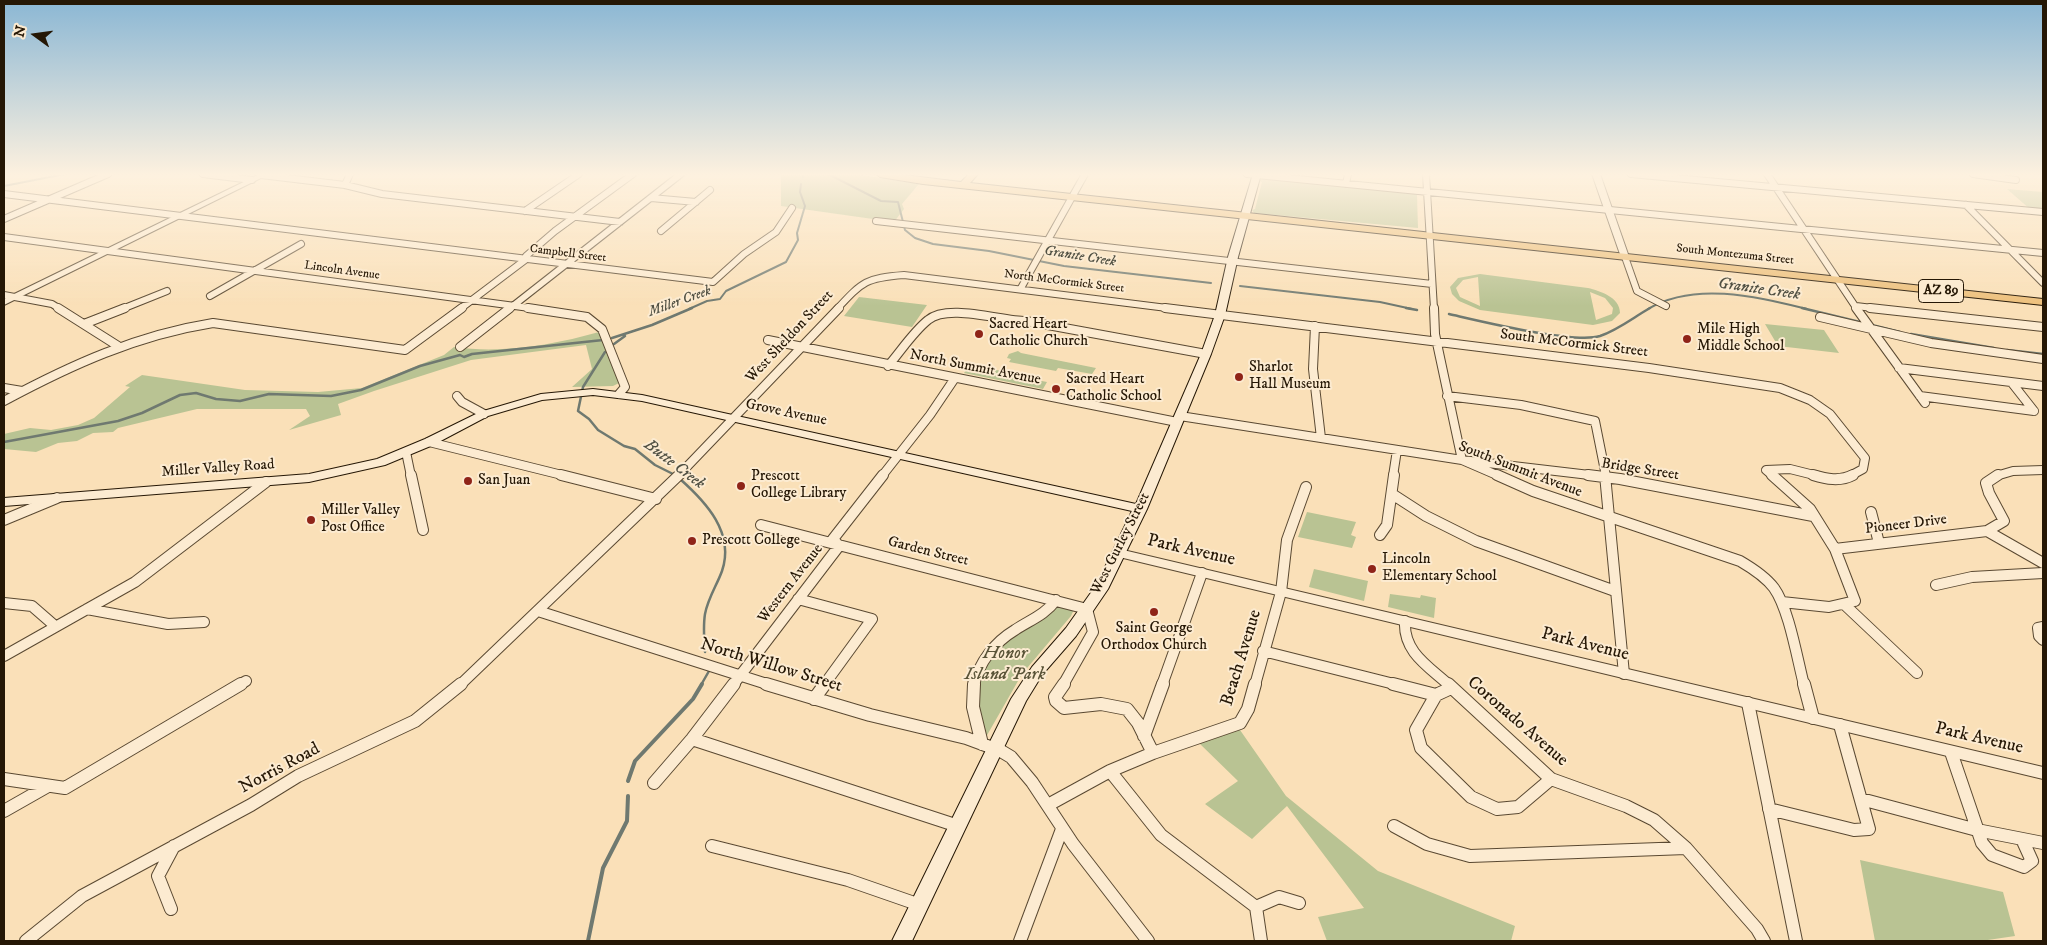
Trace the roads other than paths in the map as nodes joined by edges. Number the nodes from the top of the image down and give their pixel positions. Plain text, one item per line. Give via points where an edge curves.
1 (176, 218) edge
2 (187, 218) edge
3 (571, 218) edge
4 (590, 218) edge
5 (625, 218) edge
6 (677, 218) edge
7 (785, 218) edge
8 (1060, 218) edge
9 (1243, 218) edge
10 (1271, 218) edge
11 (1429, 218) edge
12 (1611, 218) edge
13 (1692, 218) edge
14 (1797, 218) edge
15 (1979, 218) edge
16 (876, 221) dead end
17 (620, 222) junction
18 (1805, 229) junction
19 (661, 231) dead end
20 (1430, 236) junction
21 (4, 237) edge
22 (1047, 240) junction
23 (301, 244) dead end
24 (2010, 249) junction
25 (108, 251) junction
26 (2043, 254) edge
27 (1625, 257) junction
28 (524, 260) junction
29 (1232, 261) junction
30 (564, 265) junction
31 (256, 270) junction
32 (904, 274) joint
33 (1839, 280) junction
34 (2043, 283) edge
35 (1432, 284) junction
36 (1021, 288) junction
37 (168, 291) dead end
38 (4, 295) edge
39 (210, 296) dead end
40 (14, 298) junction
41 (471, 300) junction
42 (4, 302) edge
43 (2043, 302) edge
44 (512, 305) junction
45 (1666, 306) dead end
46 (1856, 306) junction
47 (1220, 315) junction
48 (1820, 318) dead end
49 (84, 324) junction
50 (1315, 326) junction
51 (2043, 327) edge
52 (1872, 330) junction
53 (768, 340) dead end
54 (1436, 342) junction
55 (118, 346) junction
56 (460, 347) dead end
57 (800, 347) junction
58 (1206, 354) junction
59 (2043, 359) edge
60 (888, 366) junction
61 (1899, 368) junction
62 (955, 378) junction
63 (2012, 383) junction
64 (2043, 386) edge
65 (4, 388) edge
66 (22, 391) junction
67 (619, 394) junction
68 (457, 396) dead end
69 (1447, 396) junction
70 (4, 402) edge
71 (484, 414) junction
72 (736, 418) junction
73 (1179, 419) junction
74 (1321, 438) junction
75 (428, 442) junction
76 (1397, 450) junction
77 (406, 452) junction
78 (899, 455) junction
79 (1462, 460) junction
80 (2043, 470) edge
81 (1606, 479) junction
82 (266, 482) junction
83 (1306, 487) dead end
84 (1392, 494) junction
85 (60, 497) junction
86 (656, 499) junction
87 (4, 502) edge
88 (1140, 509) junction
89 (1871, 512) dead end
90 (1814, 516) junction
91 (1610, 518) junction
92 (4, 520) edge
93 (761, 525) dead end
94 (423, 530) dead end
95 (1987, 531) junction
96 (1380, 535) dead end
97 (1879, 543) junction
98 (839, 546) junction
99 (1835, 549) junction
100 (1119, 554) junction
101 (2043, 563) edge
102 (1202, 573) junction
103 (2043, 573) edge
104 (1941, 584) dead end
105 (1615, 590) junction
106 (1281, 592) junction
107 (798, 599) junction
108 (1056, 600) junction
109 (1782, 602) junction
110 (4, 603) edge
111 (1846, 606) junction
112 (86, 609) junction
113 (1087, 609) junction
114 (538, 611) junction
115 (1405, 621) junction
116 (204, 622) dead end
117 (55, 626) junction
118 (2043, 627) edge
119 (2043, 640) edge
120 (1263, 651) junction
121 (4, 656) edge
122 (1624, 674) junction
123 (1917, 674) dead end
124 (739, 675) junction
125 (246, 681) dead end
126 (1451, 688) junction
127 (1436, 695) junction
128 (814, 699) junction
129 (1748, 704) junction
130 (1813, 718) junction
131 (1840, 725) junction
132 (1144, 736) junction
133 (692, 738) junction
134 (989, 746) junction
135 (1951, 752) junction
136 (1153, 753) junction
137 (1110, 772) junction
138 (2043, 773) edge
139 (4, 779) edge
140 (1551, 779) junction
141 (654, 783) dead end
142 (48, 786) junction
143 (1861, 799) junction
144 (1048, 805) junction
145 (1769, 808) junction
146 (4, 811) edge
147 (958, 826) junction
148 (1394, 826) dead end
149 (1062, 829) junction
150 (1977, 830) junction
151 (2022, 839) junction
152 (2043, 843) edge
153 (174, 846) junction
154 (712, 846) dead end
155 (1686, 848) junction
156 (1299, 903) dead end
157 (920, 905) junction
158 (1256, 907) junction
159 (171, 909) dead end
160 (26, 941) edge
161 (902, 941) edge
162 (1020, 941) edge
163 (1148, 941) edge
164 (1261, 941) edge
165 (1764, 941) edge
166 (1796, 941) edge

1 - 25 street
2 - 28 street, Campbell Street
3 - 28 street
4 - 17 street
5 - 17 street
6 - 19 street
7 - 30 street, Campbell Street via 776,232 744,254 713,282
8 - 22 street
9 - 29 main road, West Gurley Street
10 - 20 main road, South Montezuma Street / AZ 89
11 - 20 street
12 - 27 street
13 - 18 street
14 - 18 street
15 - 24 street
16 - 22 street
17 - 30 street
18 - 24 street
18 - 33 street
20 - 27 main road, South Montezuma Street / AZ 89
20 - 35 street
21 - 25 street, Lincoln Avenue
22 - 29 street
22 - 36 street
23 - 31 street
24 - 26 street
24 - 34 street
25 - 31 street, Lincoln Avenue
25 - 40 street
27 - 33 main road, South Montezuma Street / AZ 89
27 - 45 street via 1637,291
28 - 30 street, Campbell Street
28 - 41 street
29 - 35 street
29 - 47 main road, West Gurley Street
30 - 44 street
31 - 39 street
31 - 41 street, Lincoln Avenue
32 - 36 street, North McCormick Street
32 - 57 street, West Sheldon Street via 866,281
33 - 43 main road, South Montezuma Street / AZ 89
33 - 46 street
35 - 54 street
36 - 47 street, North McCormick Street
37 - 49 street
38 - 40 street
40 - 42 street
40 - 49 street via 52,304
41 - 44 street, Lincoln Avenue
41 - 55 street via 405,350 213,323
44 - 56 street
44 - 67 street, Lincoln Avenue via 575,314 595,322 602,329 624,380 626,387
46 - 51 street
46 - 52 street
47 - 50 street, South McCormick Street
47 - 58 main road, West Gurley Street
48 - 52 street
49 - 55 street
50 - 54 street, South McCormick Street
50 - 74 street via 1313,369
52 - 59 street via 1955,348
52 - 61 street
53 - 57 street, North Summit Avenue
54 - 69 street
54 - 90 street, South McCormick Street via 1668,371 1797,393 1834,415 1865,458 1863,469 1846,479 1828,479 1790,470 1766,470
55 - 66 street via 65,368
57 - 60 street, North Summit Avenue
57 - 72 street, West Sheldon Street
58 - 60 street via 1026,321 1008,322 954,312 929,319
58 - 73 main road, West Gurley Street
60 - 62 street, North Summit Avenue
61 - 63 street
61 - 63 street via 1922,399 2034,411
62 - 73 street, North Summit Avenue
62 - 78 street, Western Avenue
63 - 64 street
65 - 66 street
66 - 70 street
67 - 71 main road, Grove Avenue via 593,392 541,397
67 - 72 main road, Grove Avenue
68 - 71 street
69 - 79 street
69 - 81 street via 1521,405 1595,420
71 - 75 main road, Grove Avenue
72 - 78 main road, Grove Avenue
72 - 86 street, West Sheldon Street
73 - 74 street, South Summit Avenue
73 - 88 main road, West Gurley Street
74 - 76 street, South Summit Avenue
75 - 77 main road, Miller Valley Road
75 - 86 street
76 - 79 street, South Summit Avenue
76 - 84 street
77 - 82 main road, Miller Valley Road via 349,470
77 - 94 street
78 - 88 main road, Grove Avenue
78 - 98 street, Western Avenue via 833,539
79 - 81 street, Bridge Street
79 - 91 street, South Summit Avenue via 1533,491
80 - 95 street via 2009,471 1994,476 1986,483 1987,494 2000,509 2004,521
81 - 90 street, Bridge Street via 1669,487
81 - 91 street
82 - 85 main road, Miller Valley Road
82 - 112 street via 149,572
83 - 106 street, Beach Avenue via 1287,540
84 - 96 street via 1387,525
84 - 105 street via 1426,516 1476,541
85 - 87 main road, Miller Valley Road
85 - 92 street
86 - 114 street, West Sheldon Street
88 - 100 main road, West Gurley Street
89 - 97 street
90 - 99 street
91 - 105 street
91 - 109 street, South Summit Avenue via 1740,561 1776,587
93 - 98 street, Garden Street
95 - 97 street, Pioneer Drive
95 - 101 street
97 - 99 street, Pioneer Drive
98 - 107 street, Western Avenue
98 - 108 street, Garden Street
99 - 111 street via 1855,601
100 - 102 street, Park Avenue
100 - 113 main road, West Gurley Street
102 - 106 street, Park Avenue
102 - 132 street
103 - 104 street via 1972,578
105 - 122 street
106 - 115 street, Park Avenue
106 - 120 street, Beach Avenue
107 - 124 street, Western Avenue
107 - 128 street via 872,619
108 - 113 street, Garden Street
108 - 134 street via 1049,611 1005,635 988,653 976,676 972,702
109 - 111 street via 1837,608
109 - 130 street
110 - 117 street via 32,606
111 - 123 street
112 - 116 street via 168,624
112 - 117 street
113 - 132 street via 1093,632 1055,697 1056,702 1064,708 1102,704 1123,706 1132,713
113 - 134 main road, West Gurley Street via 1037,671
114 - 124 street, North Willow Street
114 - 153 street, Norris Road via 453,692 416,721 298,776
115 - 122 street, Park Avenue
115 - 126 street, Coronado Avenue via 1404,635 1411,650
117 - 121 street
118 - 119 street via 2038,628
120 - 127 street
120 - 136 street, Beach Avenue via 1248,709 1240,723
122 - 129 street, Park Avenue
124 - 128 street, North Willow Street
124 - 133 street, Western Avenue
125 - 142 street via 65,788
126 - 127 street
126 - 140 street, Coronado Avenue
127 - 140 street via 1416,730 1421,748 1471,797 1497,809 1518,807
128 - 134 street, North Willow Street
129 - 130 street, Park Avenue
129 - 145 street
130 - 131 street, Park Avenue
131 - 135 street, Park Avenue
131 - 143 street
132 - 136 street
133 - 141 street, Western Avenue
133 - 147 street
134 - 144 street via 1010,756
134 - 147 main road, West Gurley Street
135 - 138 street, Park Avenue
135 - 150 street
136 - 137 street, Beach Avenue
137 - 144 street, Beach Avenue
137 - 158 street via 1161,834
139 - 142 street
140 - 155 street, Coronado Avenue via 1626,806 1654,820
142 - 146 street
143 - 145 street via 1869,829 1854,830
143 - 150 street
144 - 149 street
145 - 166 street
147 - 157 main road, West Gurley Street
148 - 155 street via 1427,844 1470,856
149 - 162 street
149 - 163 street
150 - 151 street
150 - 151 street via 1992,855 2024,867 2032,862
151 - 152 street
153 - 159 street via 158,876
153 - 160 street, Norris Road via 82,896
154 - 157 street via 848,880
155 - 165 street, Coronado Avenue
156 - 158 street via 1279,897
157 - 161 main road, West Gurley Street
158 - 164 street

